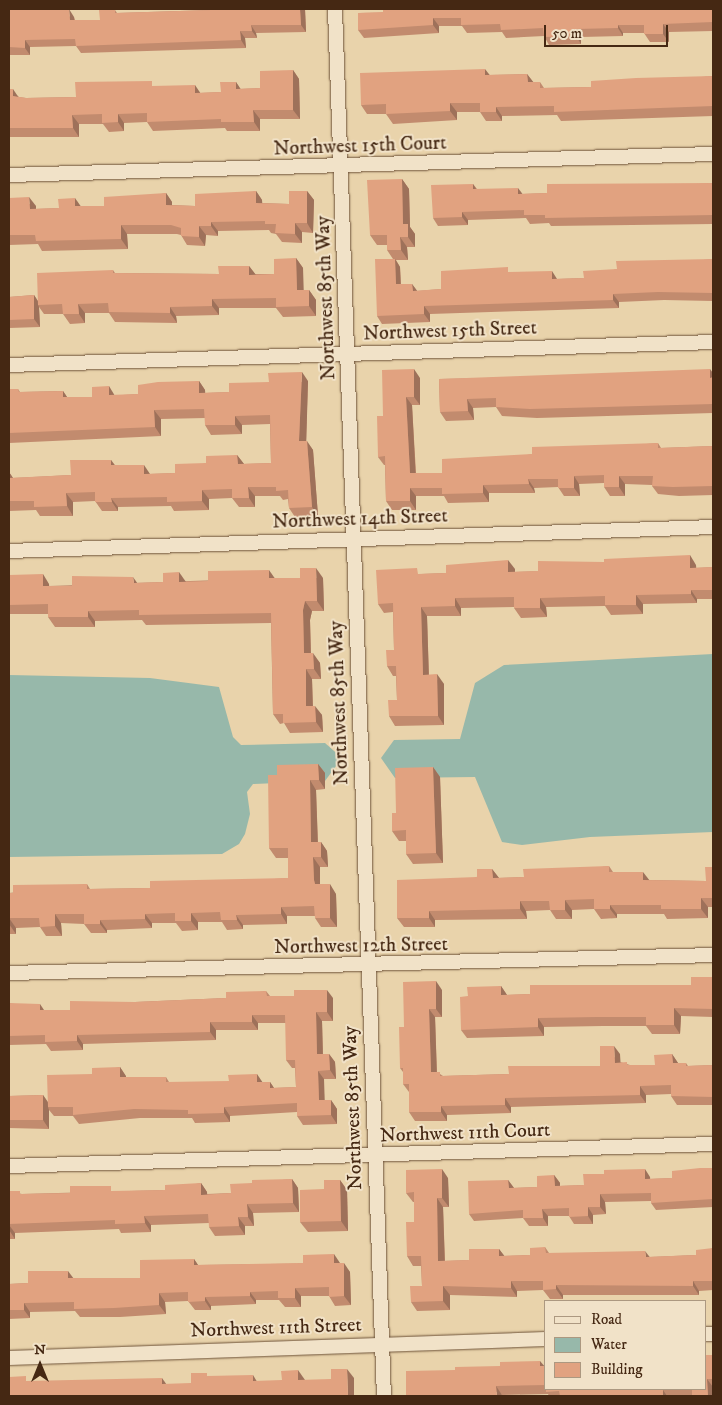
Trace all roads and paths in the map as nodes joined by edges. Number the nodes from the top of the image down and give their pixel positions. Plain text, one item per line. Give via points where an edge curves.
1 (335, 9) edge
2 (713, 154) edge
3 (343, 167) junction
4 (9, 175) edge
5 (713, 342) edge
6 (348, 355) junction
7 (9, 365) edge
8 (713, 527) edge
9 (354, 539) junction
10 (9, 551) edge
11 (713, 955) edge
12 (368, 966) junction
13 (9, 973) edge
14 (713, 1144) edge
15 (374, 1156) junction
16 (9, 1166) edge
17 (544, 1339) edge
18 (383, 1344) junction
19 (9, 1358) edge
20 (384, 1396) edge

1 - 3 street, Northwest 85th Way
2 - 3 street, Northwest 15th Court
3 - 4 street, Northwest 15th Court
3 - 6 street, Northwest 85th Way
5 - 6 street, Northwest 15th Street
6 - 7 street, Northwest 15th Street
6 - 9 street, Northwest 85th Way
8 - 9 street, Northwest 14th Street
9 - 10 street, Northwest 14th Street
9 - 12 street, Northwest 85th Way
11 - 12 street, Northwest 12th Street
12 - 13 street, Northwest 12th Street
12 - 15 street, Northwest 85th Way
14 - 15 street, Northwest 11th Court
15 - 16 street, Northwest 11th Court
15 - 18 street, Northwest 85th Way
17 - 18 street, Northwest 11th Street
18 - 19 street, Northwest 11th Street
18 - 20 street, Northwest 85th Way

